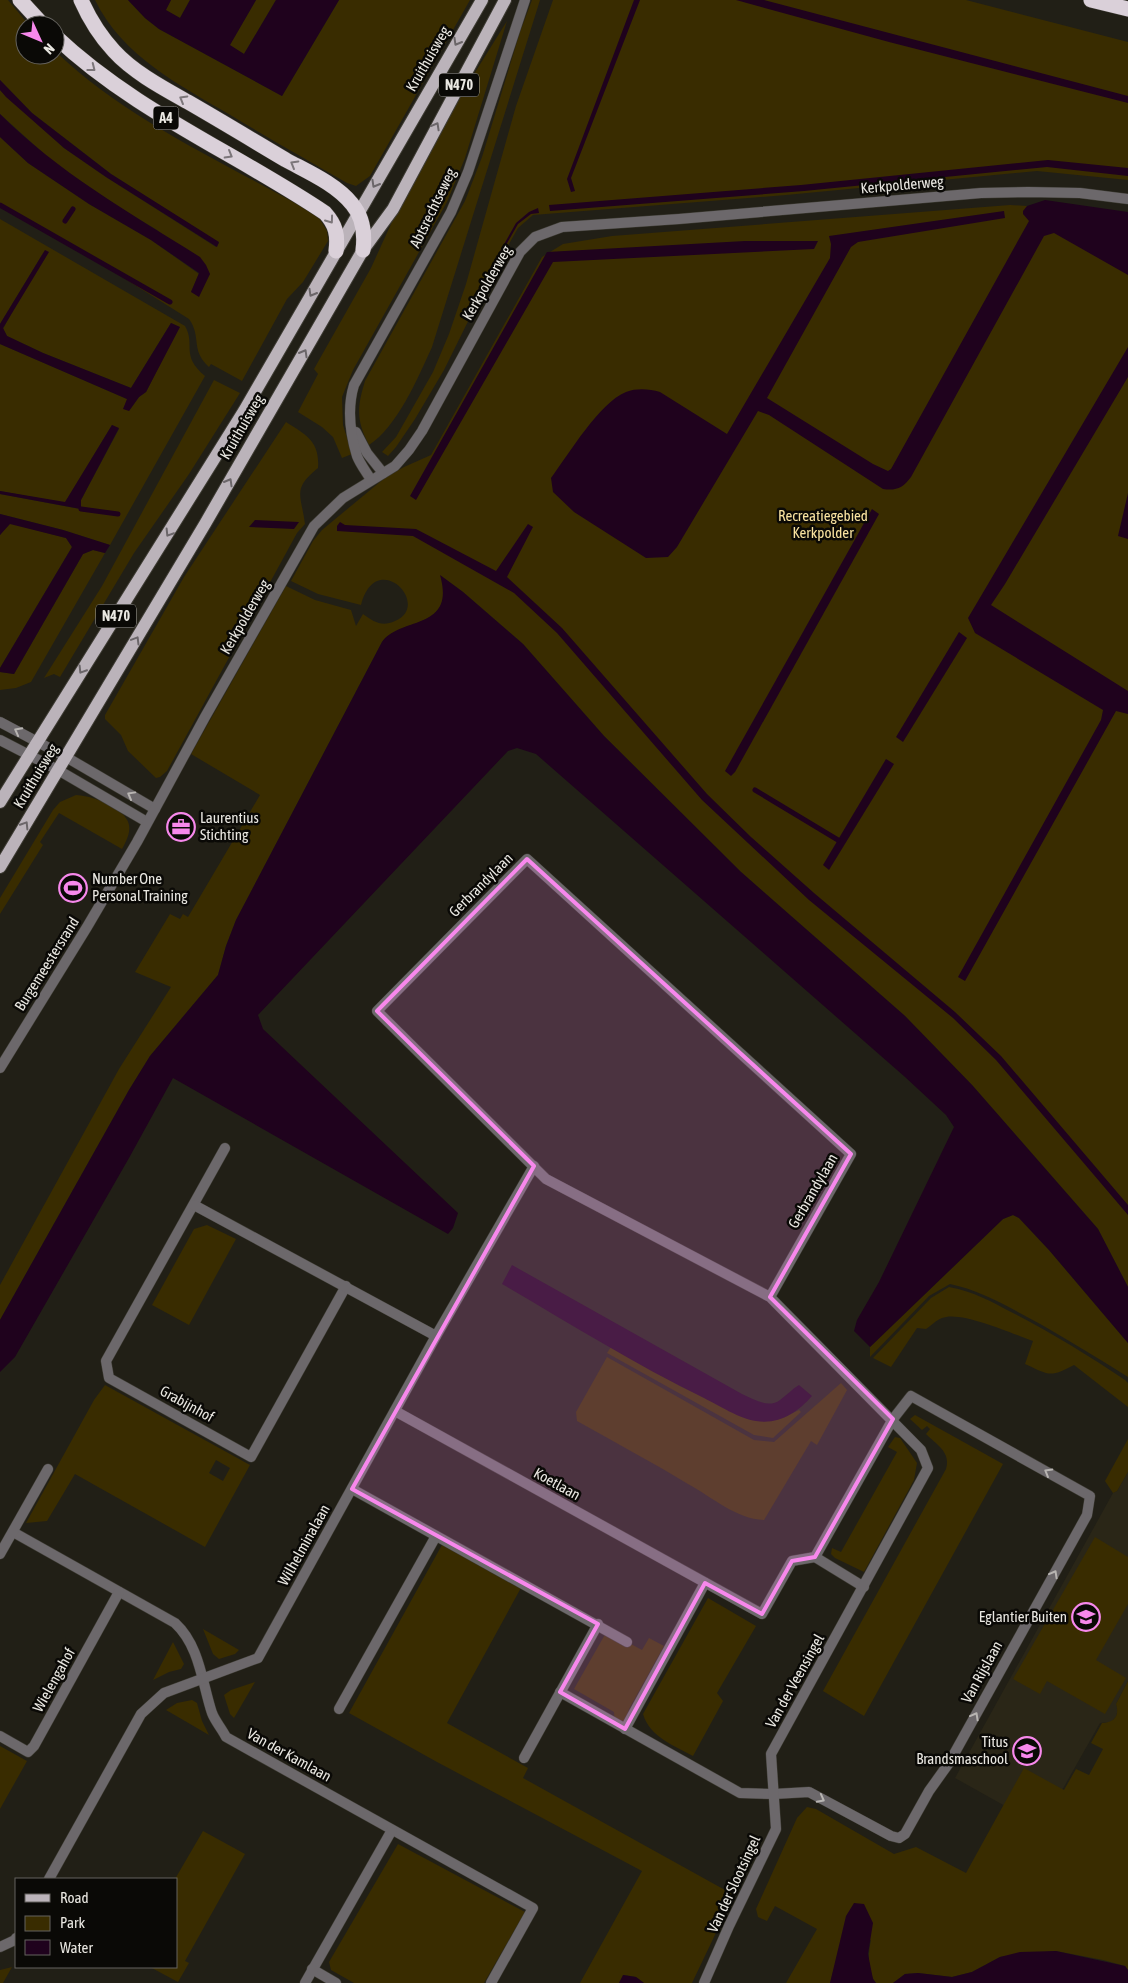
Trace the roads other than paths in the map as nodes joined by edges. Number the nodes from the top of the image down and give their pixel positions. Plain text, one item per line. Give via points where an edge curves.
1 (20, 0) edge
2 (81, 0) edge
3 (482, 0) edge
4 (504, 0) edge
5 (525, 0) edge
6 (1092, 0) edge
7 (1128, 10) edge
8 (34, 15) edge
9 (65, 45) edge
10 (1128, 200) edge
11 (358, 212) junction
12 (362, 250) junction
13 (336, 251) junction
14 (349, 420) junction
15 (382, 473) junction
16 (371, 480) junction
17 (0, 722) edge
18 (0, 740) edge
19 (37, 741) junction
20 (28, 754) junction
21 (66, 757) junction
22 (58, 770) junction
23 (0, 802) edge
24 (155, 809) junction
25 (147, 822) junction
26 (0, 867) edge
27 (0, 1068) edge
28 (225, 1148) dead end
29 (534, 1166) junction
30 (194, 1205) junction
31 (346, 1286) junction
32 (770, 1297) junction
33 (436, 1336) junction
34 (395, 1412) junction
35 (893, 1419) junction
36 (48, 1469) dead end
37 (352, 1489) junction
38 (13, 1532) junction
39 (436, 1536) junction
40 (0, 1554) edge
41 (815, 1557) junction
42 (705, 1583) junction
43 (864, 1587) junction
44 (119, 1592) junction
45 (598, 1624) junction
46 (627, 1642) dead end
47 (204, 1680) junction
48 (560, 1692) junction
49 (339, 1709) dead end
50 (625, 1729) junction
51 (0, 1736) edge
52 (524, 1758) dead end
53 (774, 1794) junction
54 (392, 1830) junction
55 (50, 1878) edge
56 (15, 1940) edge
57 (0, 1947) edge
58 (312, 1970) junction
59 (305, 1983) edge
60 (336, 1983) edge
61 (491, 1983) edge
62 (704, 1983) edge

1 - 8 highway
11 -> 2 highway, A4 via 346,197 318,178 136,69 114,52
3 -> 11 main road, Kruithuisweg / N470
12 -> 4 main road, Kruithuisweg / N470 via 393,209
5 - 14 street, Abtsrechtseweg via 468,172 451,212 354,385
6 - 7 highway
9 -> 13 highway, A4 via 126,94 325,213 336,229
10 - 15 street, Kerkpolderweg via 1080,193 982,193 562,227 547,232 535,237 520,252 422,431 395,466
11 - 12 highway, A4 via 364,232
11 - 13 main road, Kruithuisweg / N470
21 -> 12 main road, Kruithuisweg / N470
13 -> 19 main road, Kruithuisweg / N470 via 244,410
14 - 15 street
14 - 16 street, Abtsrechtseweg via 358,458
15 - 16 street, Kerkpolderweg
16 - 24 street, Kerkpolderweg via 343,498 314,526
19 -> 17 street
18 - 20 street
19 - 20 main road, Kruithuisweg / N470
19 - 21 street
20 - 22 street
20 - 23 main road, Kruithuisweg / N470
21 - 22 main road, Kruithuisweg / N470
24 -> 21 street
22 - 25 street
26 -> 22 main road, Kruithuisweg / N470
24 - 25 street, Kerkpolderweg
25 - 27 street, Burgemeestersrand
28 - 30 street, Grabijnhof
29 - 32 street, Gerbrandylaan via 546,1179
29 - 32 street, Gerbrandylaan via 377,1011 527,859 851,1154
29 - 33 street, Wilhelminalaan
30 - 31 street
30 - 31 street, Grabijnhof via 106,1361 109,1378 251,1457
31 - 33 street
32 - 35 street, Van der Veensingel
33 - 34 street, Wilhelminalaan
34 - 37 street, Wilhelminalaan
34 - 42 street, Koetlaan
35 - 41 street
35 - 43 street, Van der Veensingel via 921,1450 928,1468
53 -> 35 street, Van Rijslaan via 809,1792 890,1836 899,1838 905,1834 949,1763 1087,1515 1090,1496 911,1396
36 - 38 street
37 - 39 street
37 - 47 street, Wilhelminalaan via 258,1658
38 - 40 street
38 - 44 street
39 - 45 street
39 - 49 street
41 - 42 street, Koetlaan via 792,1561 762,1614
41 - 43 street
42 - 50 street
43 - 53 street, Van der Veensingel via 771,1754
44 - 47 street via 175,1623 184,1632
44 - 51 street, Wielengahof via 34,1746 28,1752
45 - 46 street
45 - 48 street
47 - 54 street, Van der Kamlaan via 213,1715 226,1737
47 - 55 street, Wilhelminalaan via 164,1693 141,1714
48 - 50 street
48 - 52 street
50 - 53 street via 740,1793
53 - 62 street, Van der Slootsingel via 776,1829
54 - 58 street
54 - 61 street, Van der Kamlaan via 533,1908
56 - 57 street
58 - 59 street
58 - 60 street

